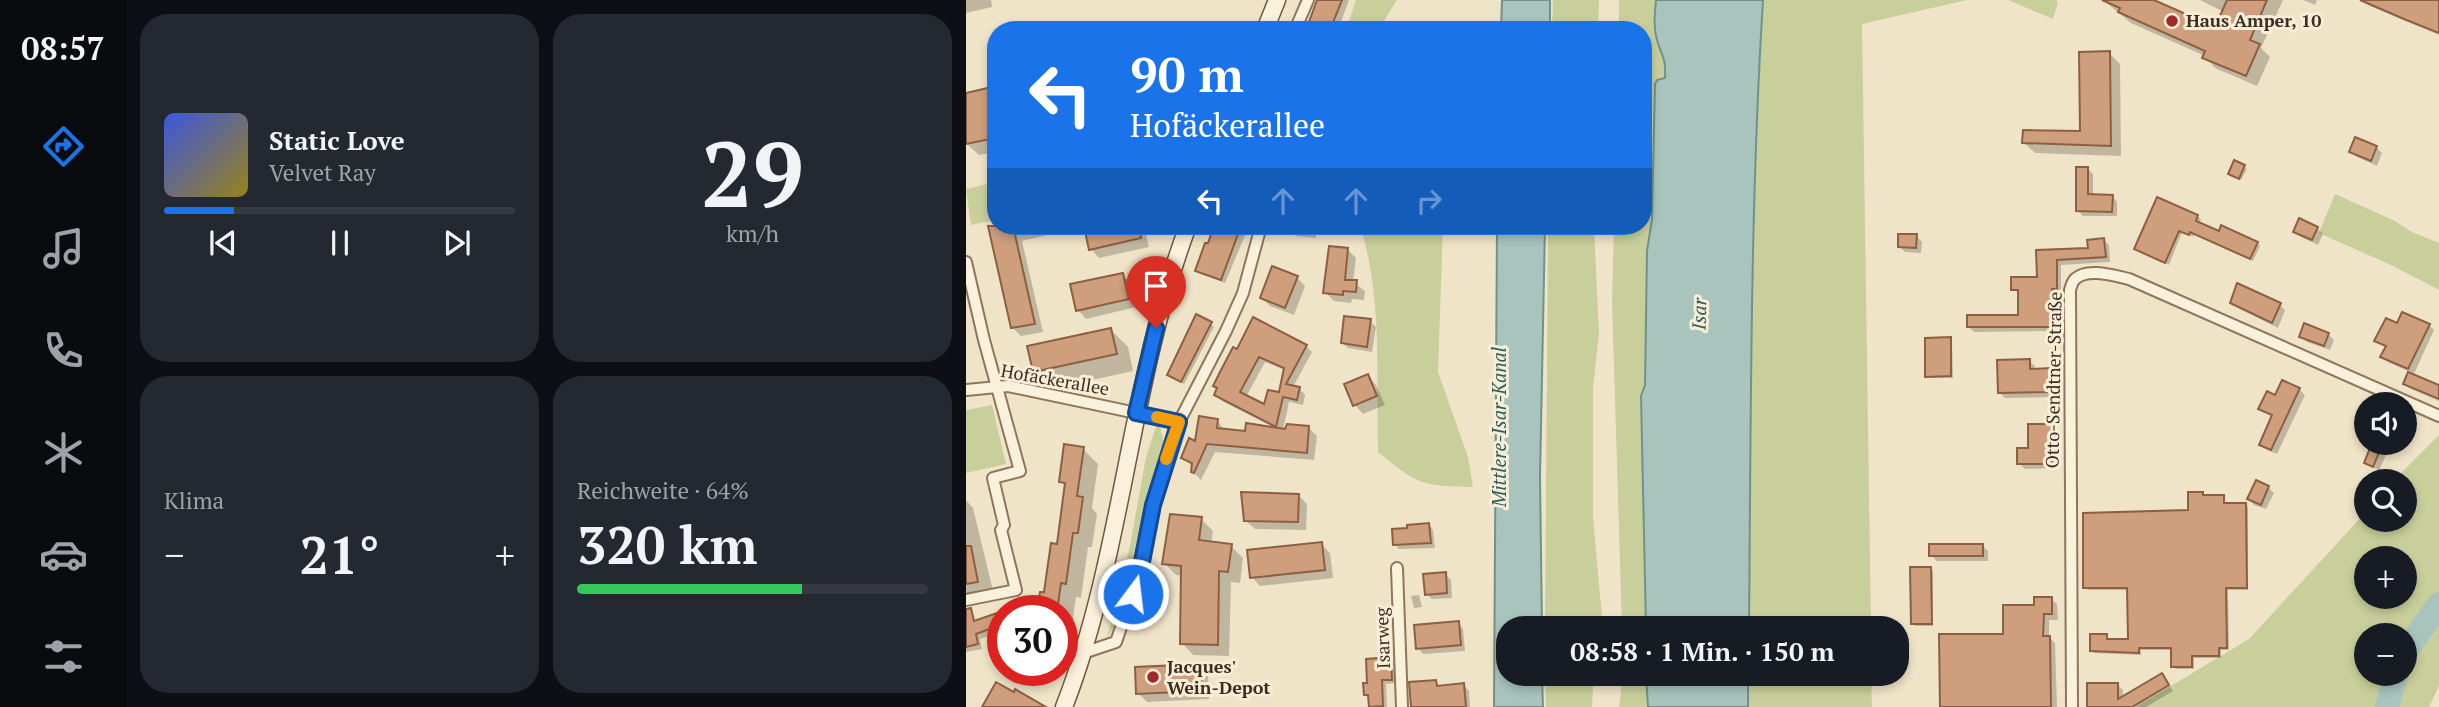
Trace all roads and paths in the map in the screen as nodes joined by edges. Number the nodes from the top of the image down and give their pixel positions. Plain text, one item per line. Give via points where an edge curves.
1 (1278, 0) edge
2 (1308, 0) edge
3 (1269, 21) edge
4 (1299, 21) edge
5 (1185, 235) edge
6 (1258, 235) edge
7 (966, 262) edge
8 (997, 385) junction
9 (966, 390) edge
10 (1136, 413) junction
11 (2439, 416) edge
12 (1179, 422) junction
13 (1397, 568) dead end
14 (966, 600) edge
15 (1083, 653) junction
16 (1064, 707) edge
17 (1402, 707) edge
18 (2072, 707) edge

1 - 3 main road
2 - 4 street
5 - 10 main road
6 - 12 street via 1226,331
7 - 8 street
8 - 9 street, Hofäckerallee
8 - 10 street, Hofäckerallee
8 - 14 street via 1020,471 993,478 1016,590
10 - 12 street, Hofäckerallee
10 - 15 main road via 1112,538
11 - 18 street, Otto-Sendtner-Straße via 2129,279 2088,274 2076,279 2070,290
12 - 15 street via 1153,505 1140,572 1116,642
13 - 17 street, Isarweg
15 - 16 main road

